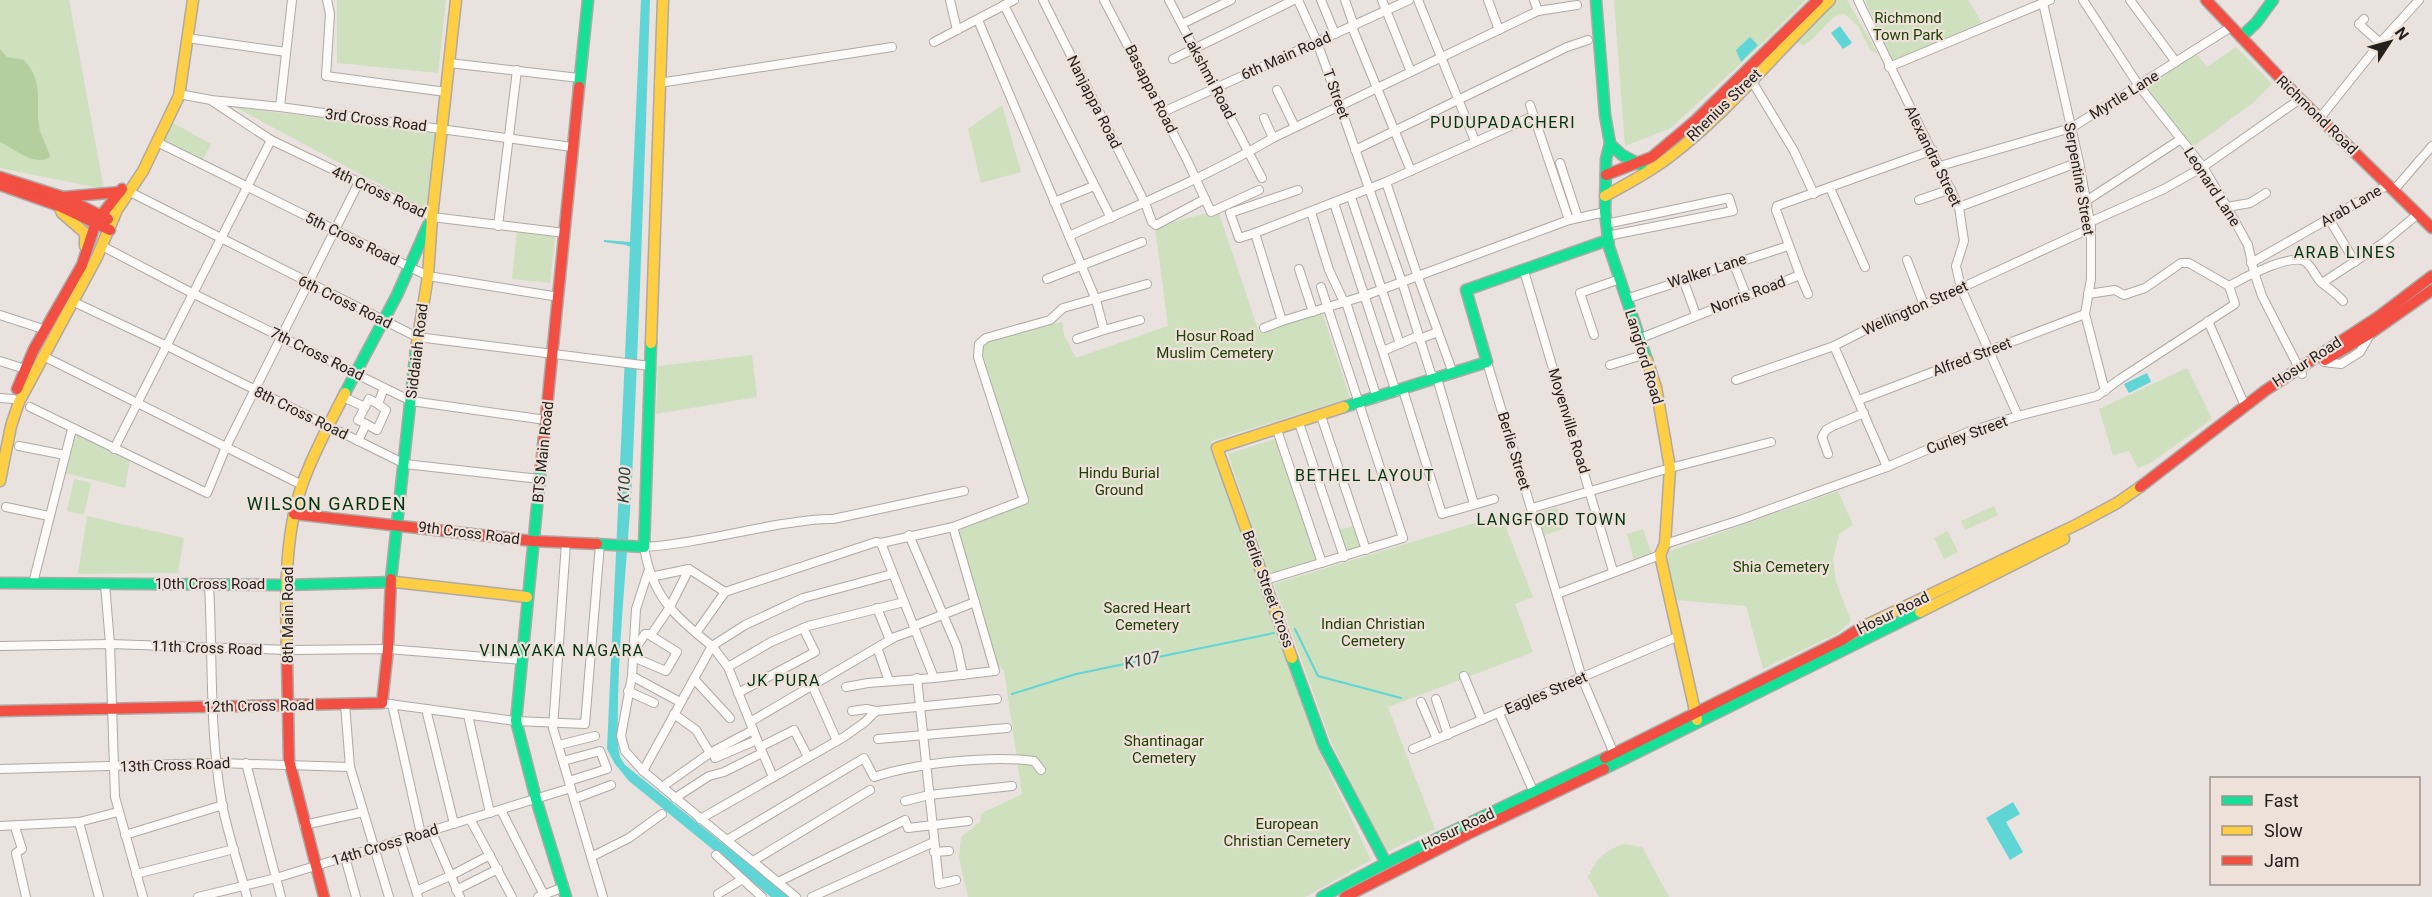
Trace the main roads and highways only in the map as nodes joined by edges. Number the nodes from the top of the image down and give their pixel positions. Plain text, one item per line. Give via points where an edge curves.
1 (187, 0) edge
2 (193, 0) edge
3 (456, 0) edge
4 (588, 0) edge
5 (663, 0) edge
6 (1596, 0) edge
7 (1818, 0) edge
8 (1830, 0) edge
9 (2206, 0) edge
10 (2274, 0) edge
11 (2241, 38) junction
12 (1748, 76) junction
13 (1605, 119) junction
14 (1610, 144) junction
15 (1606, 159) junction
16 (1643, 168) junction
17 (1605, 175) junction
18 (0, 177) edge
19 (0, 185) edge
20 (124, 192) junction
21 (1605, 195) junction
22 (61, 202) junction
23 (432, 217) junction
24 (98, 218) junction
25 (111, 226) junction
26 (2432, 228) edge
27 (1608, 238) junction
28 (82, 265) junction
29 (2432, 276) edge
30 (2432, 290) edge
31 (1487, 362) joint
32 (2298, 367) junction
33 (2, 425) edge
34 (0, 448) edge
35 (0, 481) edge
36 (294, 514) junction
37 (399, 524) junction
38 (533, 541) junction
39 (392, 580) junction
40 (0, 583) edge
41 (286, 585) junction
42 (527, 597) junction
43 (387, 704) joint
44 (289, 705) junction
45 (0, 711) edge
46 (1697, 718) junction
47 (1386, 863) junction
48 (565, 892) edge
49 (324, 897) edge
50 (1322, 897) edge
51 (1345, 897) edge

1 - 20 main road via 173,91
2 - 20 main road via 179,94 142,171
3 - 23 main road, Siddaiah Road
4 - 38 main road, BTS Main Road
5 - 38 main road, 9th Cross Road via 645,365 644,547
6 - 13 main road, Langford Road
7 - 12 main road, Rhenius Street
8 - 12 main road, Rhenius Street
9 - 11 main road, Richmond Road
10 - 11 main road
11 - 26 main road, Richmond Road
12 - 16 main road, Rhenius Street via 1661,163
13 - 14 main road, Langford Road via 1609,123
13 - 15 main road
14 - 15 main road, Langford Road
14 - 16 main road
15 - 17 main road, Langford Road
16 - 17 main road, Rhenius Street
16 - 21 main road, Rhenius Street
17 - 21 main road, Langford Road
18 - 22 main road
19 - 22 main road
20 - 22 main road
20 - 24 main road
20 - 25 main road
21 - 27 main road, Langford Road
22 - 24 main road
22 - 28 main road via 62,213 86,238
23 - 36 main road, 8th Main Road via 328,426
23 - 37 main road, Siddaiah Road
24 - 25 main road
24 - 28 main road
25 - 35 main road via 19,402
27 - 31 main road, Berlie Street via 1466,290
27 - 46 main road, Langford Road via 1661,408 1670,468 1662,549
28 - 33 main road via 25,369
29 - 32 main road, Hosur Road via 2378,317
30 - 32 main road, Hosur Road via 2321,362
31 - 47 main road, Berlie Street Cross via 1217,448 1324,746
32 - 46 main road, Hosur Road via 2117,503 1856,630
32 - 46 main road, Hosur Road via 2268,397 2113,513
33 - 34 main road
36 - 37 main road, 9th Cross Road
36 - 41 main road, 8th Main Road
37 - 38 main road, 9th Cross Road
37 - 39 main road, Siddaiah Road
38 - 42 main road, BTS Main Road
39 - 41 main road, 10th Cross Road
39 - 42 main road, 10th Cross Road
39 - 43 main road, Siddaiah Road
40 - 41 main road, 10th Cross Road
41 - 44 main road, 8th Main Road
42 - 48 main road, BTS Main Road via 516,721
43 - 44 main road, 12th Cross Road
44 - 45 main road, 12th Cross Road
44 - 49 main road, 8th Main Road via 289,766
46 - 47 main road, Hosur Road
46 - 51 main road, Hosur Road
47 - 50 main road, Hosur Road

